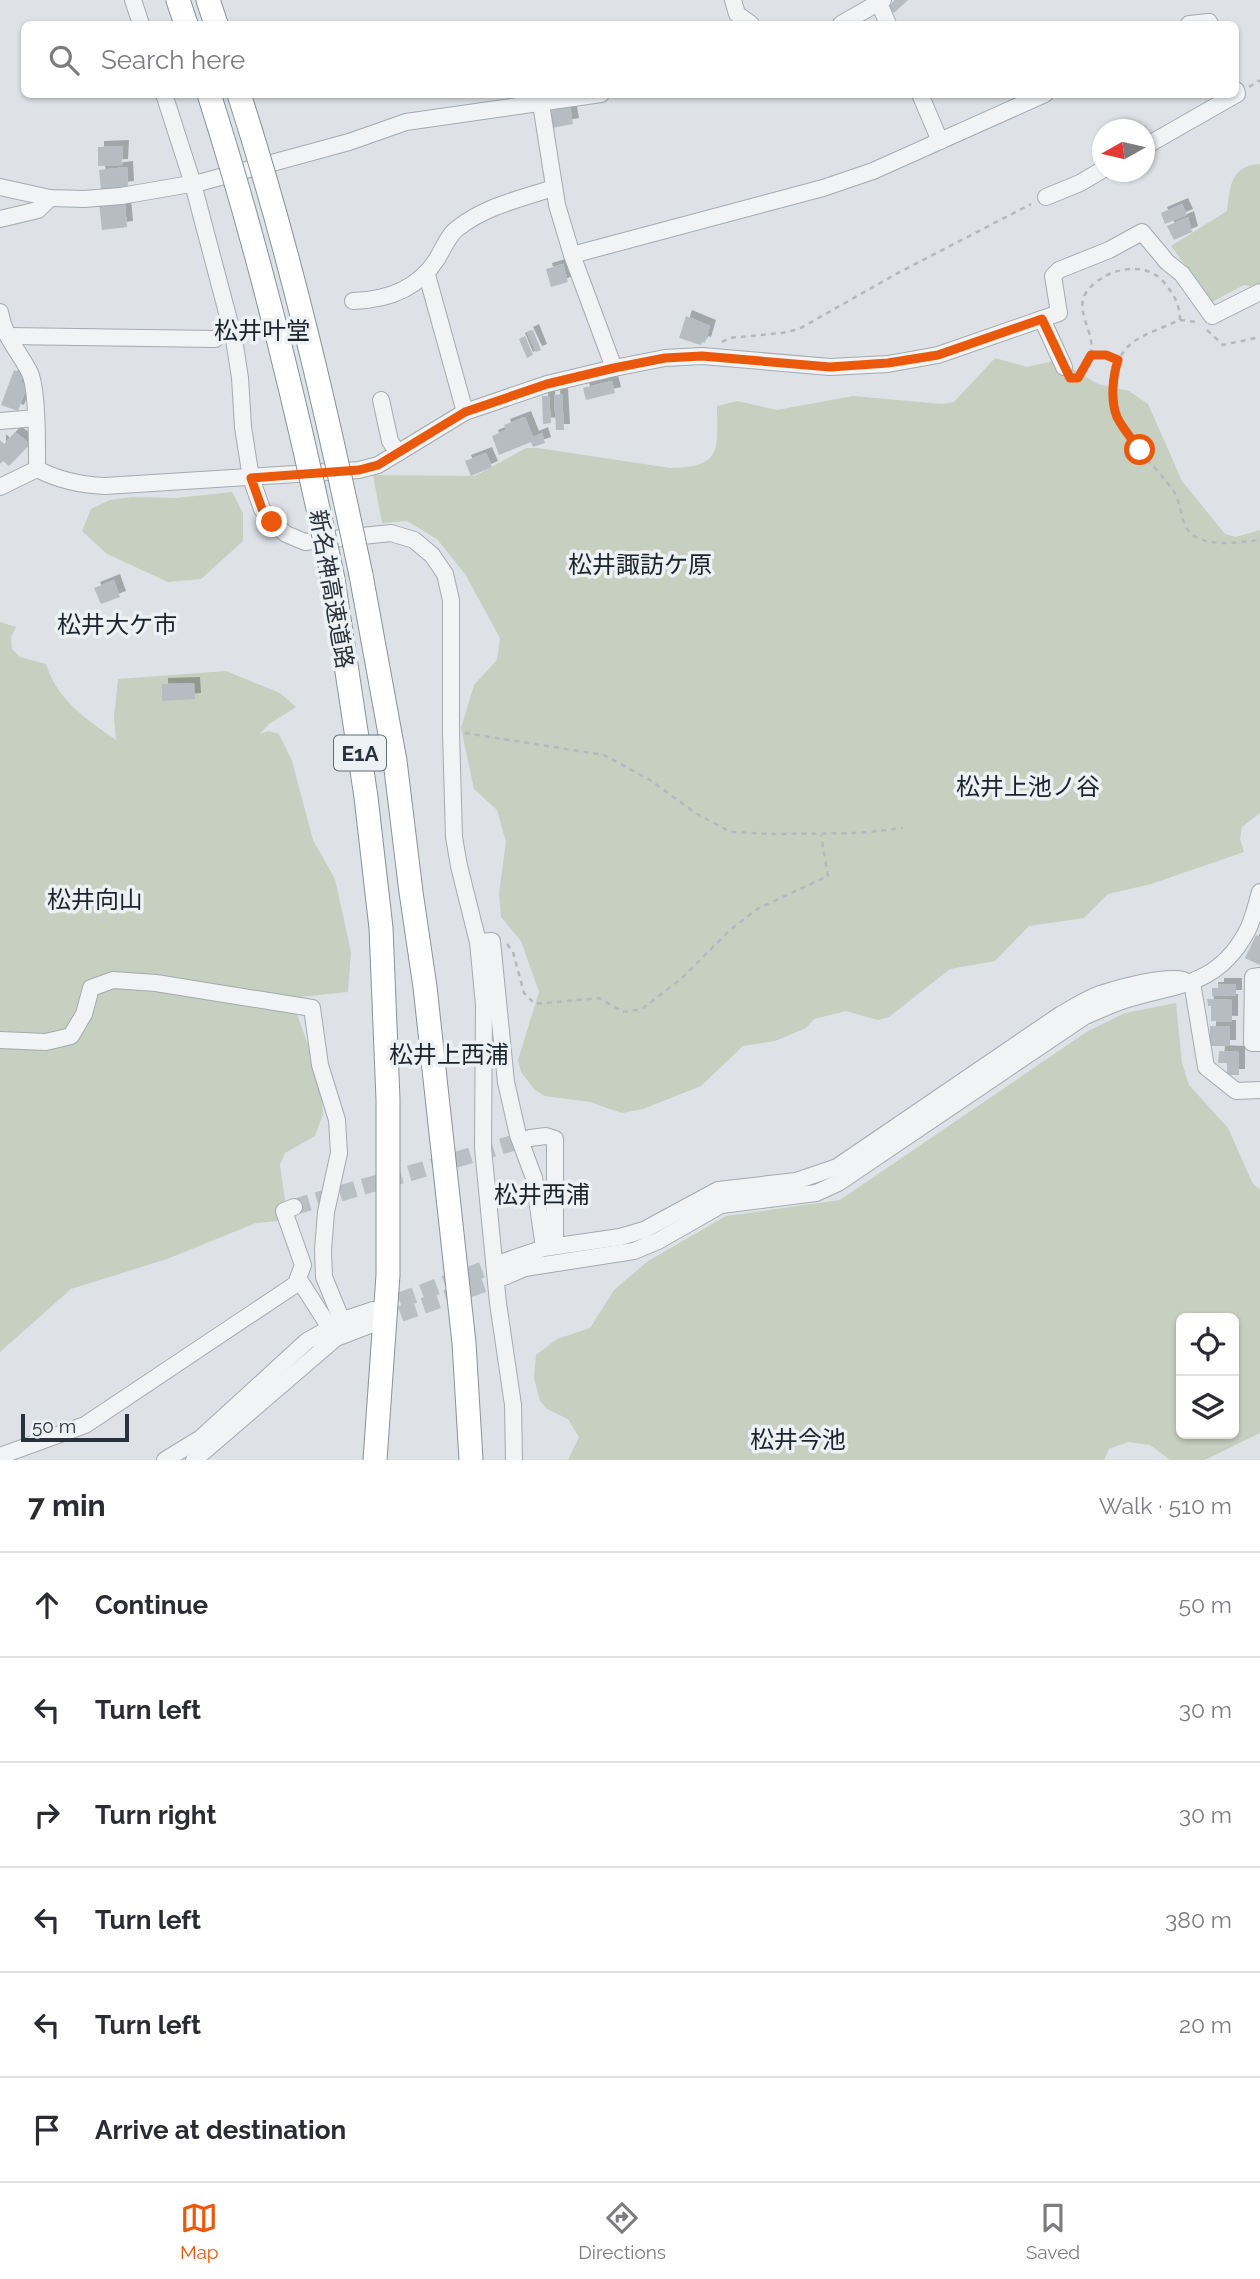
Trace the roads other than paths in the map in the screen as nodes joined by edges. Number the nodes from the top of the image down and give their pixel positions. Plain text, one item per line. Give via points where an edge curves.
1 (133, 0) edge
2 (178, 0) edge
3 (208, 0) edge
4 (733, 0) edge
5 (881, 1) edge
6 (140, 21) edge
7 (185, 21) edge
8 (215, 21) edge
9 (747, 21) edge
10 (846, 21) edge
11 (887, 21) edge
12 (165, 98) edge
13 (210, 98) edge
14 (240, 98) edge
15 (577, 98) edge
16 (922, 98) edge
17 (1036, 98) edge
18 (1230, 98) edge
19 (541, 104) junction
20 (1155, 140) edge
21 (940, 141) junction
22 (1092, 176) edge
23 (193, 184) junction
24 (0, 187) edge
25 (553, 188) junction
26 (1046, 197) road end
27 (50, 198) junction
28 (0, 219) edge
29 (572, 254) junction
30 (427, 275) junction
31 (1260, 292) edge
32 (353, 301) dead end
33 (0, 312) edge
34 (1042, 319) junction
35 (8, 337) junction
36 (215, 339) dead end
37 (1064, 367) road end
38 (614, 368) junction
39 (381, 400) dead end
40 (465, 412) junction
41 (36, 418) junction
42 (0, 421) edge
43 (398, 453) junction
44 (37, 469) junction
45 (251, 478) junction
46 (0, 487) edge
47 (1260, 892) edge
48 (485, 942) junction
49 (1260, 976) edge
50 (1192, 982) junction
51 (0, 1040) edge
52 (1260, 1043) edge
53 (1260, 1090) edge
54 (530, 1138) tunnel mouth
55 (294, 1207) dead end
56 (550, 1247) junction
57 (298, 1278) junction
58 (336, 1325) junction
59 (0, 1456) edge
60 (164, 1460) edge
61 (194, 1460) edge
62 (376, 1460) edge
63 (471, 1460) edge
64 (514, 1460) edge

1 - 6 street
2 - 7 highway
3 - 8 highway
4 - 9 street via 737,13
5 - 10 street
5 - 11 street
12 - 23 street
13 - 62 highway, 新名神高速道路 / E1A, bridge via 284,355 308,458 333,579 366,797 381,928 388,1099 388,1275
14 - 63 highway, 新名神高速道路 / E1A, bridge via 305,324 396,761 460,1303
15 - 19 street
16 - 21 street
17 - 21 street
18 - 20 street
19 - 23 street via 406,122
19 - 25 street
21 - 29 street via 822,188
22 - 26 street
23 - 27 street via 121,196
23 - 45 street via 234,339
24 - 27 street
25 - 29 street
25 - 30 street via 487,209 455,229
27 - 28 street via 38,210
29 - 38 street
30 - 32 street via 384,297
30 - 40 street
31 - 34 street via 1212,316 1182,274 1142,232 1059,270 1053,276 1059,313
33 - 35 street
34 - 37 street
34 - 38 street via 938,355 888,363 830,367 702,356
35 - 36 street
35 - 41 street via 31,373
38 - 40 street via 547,384
39 - 43 street via 390,441
40 - 43 street
41 - 42 street
41 - 44 street
43 - 45 street via 359,470
44 - 45 street via 84,485 105,486
44 - 46 street
45 - 48 street via 262,509 286,534 305,542 391,533 414,540 445,574 451,600 454,837
47 - 50 street via 1247,932 1228,960
48 - 56 street via 506,1082
48 - 64 street via 483,1148 513,1405
49 - 52 street via 1253,977 1252,1043
50 - 53 street via 1206,1067 1236,1091
50 - 56 street via 1177,978 1098,995 1060,1015 837,1167 796,1181 718,1190 644,1230
50 - 56 street via 1130,998 1085,1016 838,1183 816,1193 721,1205 634,1251 502,1270
51 - 58 street via 46,1042 71,1036 85,1014 91,988 113,979 312,1008 320,1065 337,1119 339,1153 323,1250 324,1277
54 - 56 street via 555,1139 557,1191
55 - 57 street via 284,1211 303,1265
57 - 58 street
57 - 59 street via 296,1284 85,1425
58 - 60 street via 307,1341 201,1438
58 - 61 street via 374,1317 336,1338

